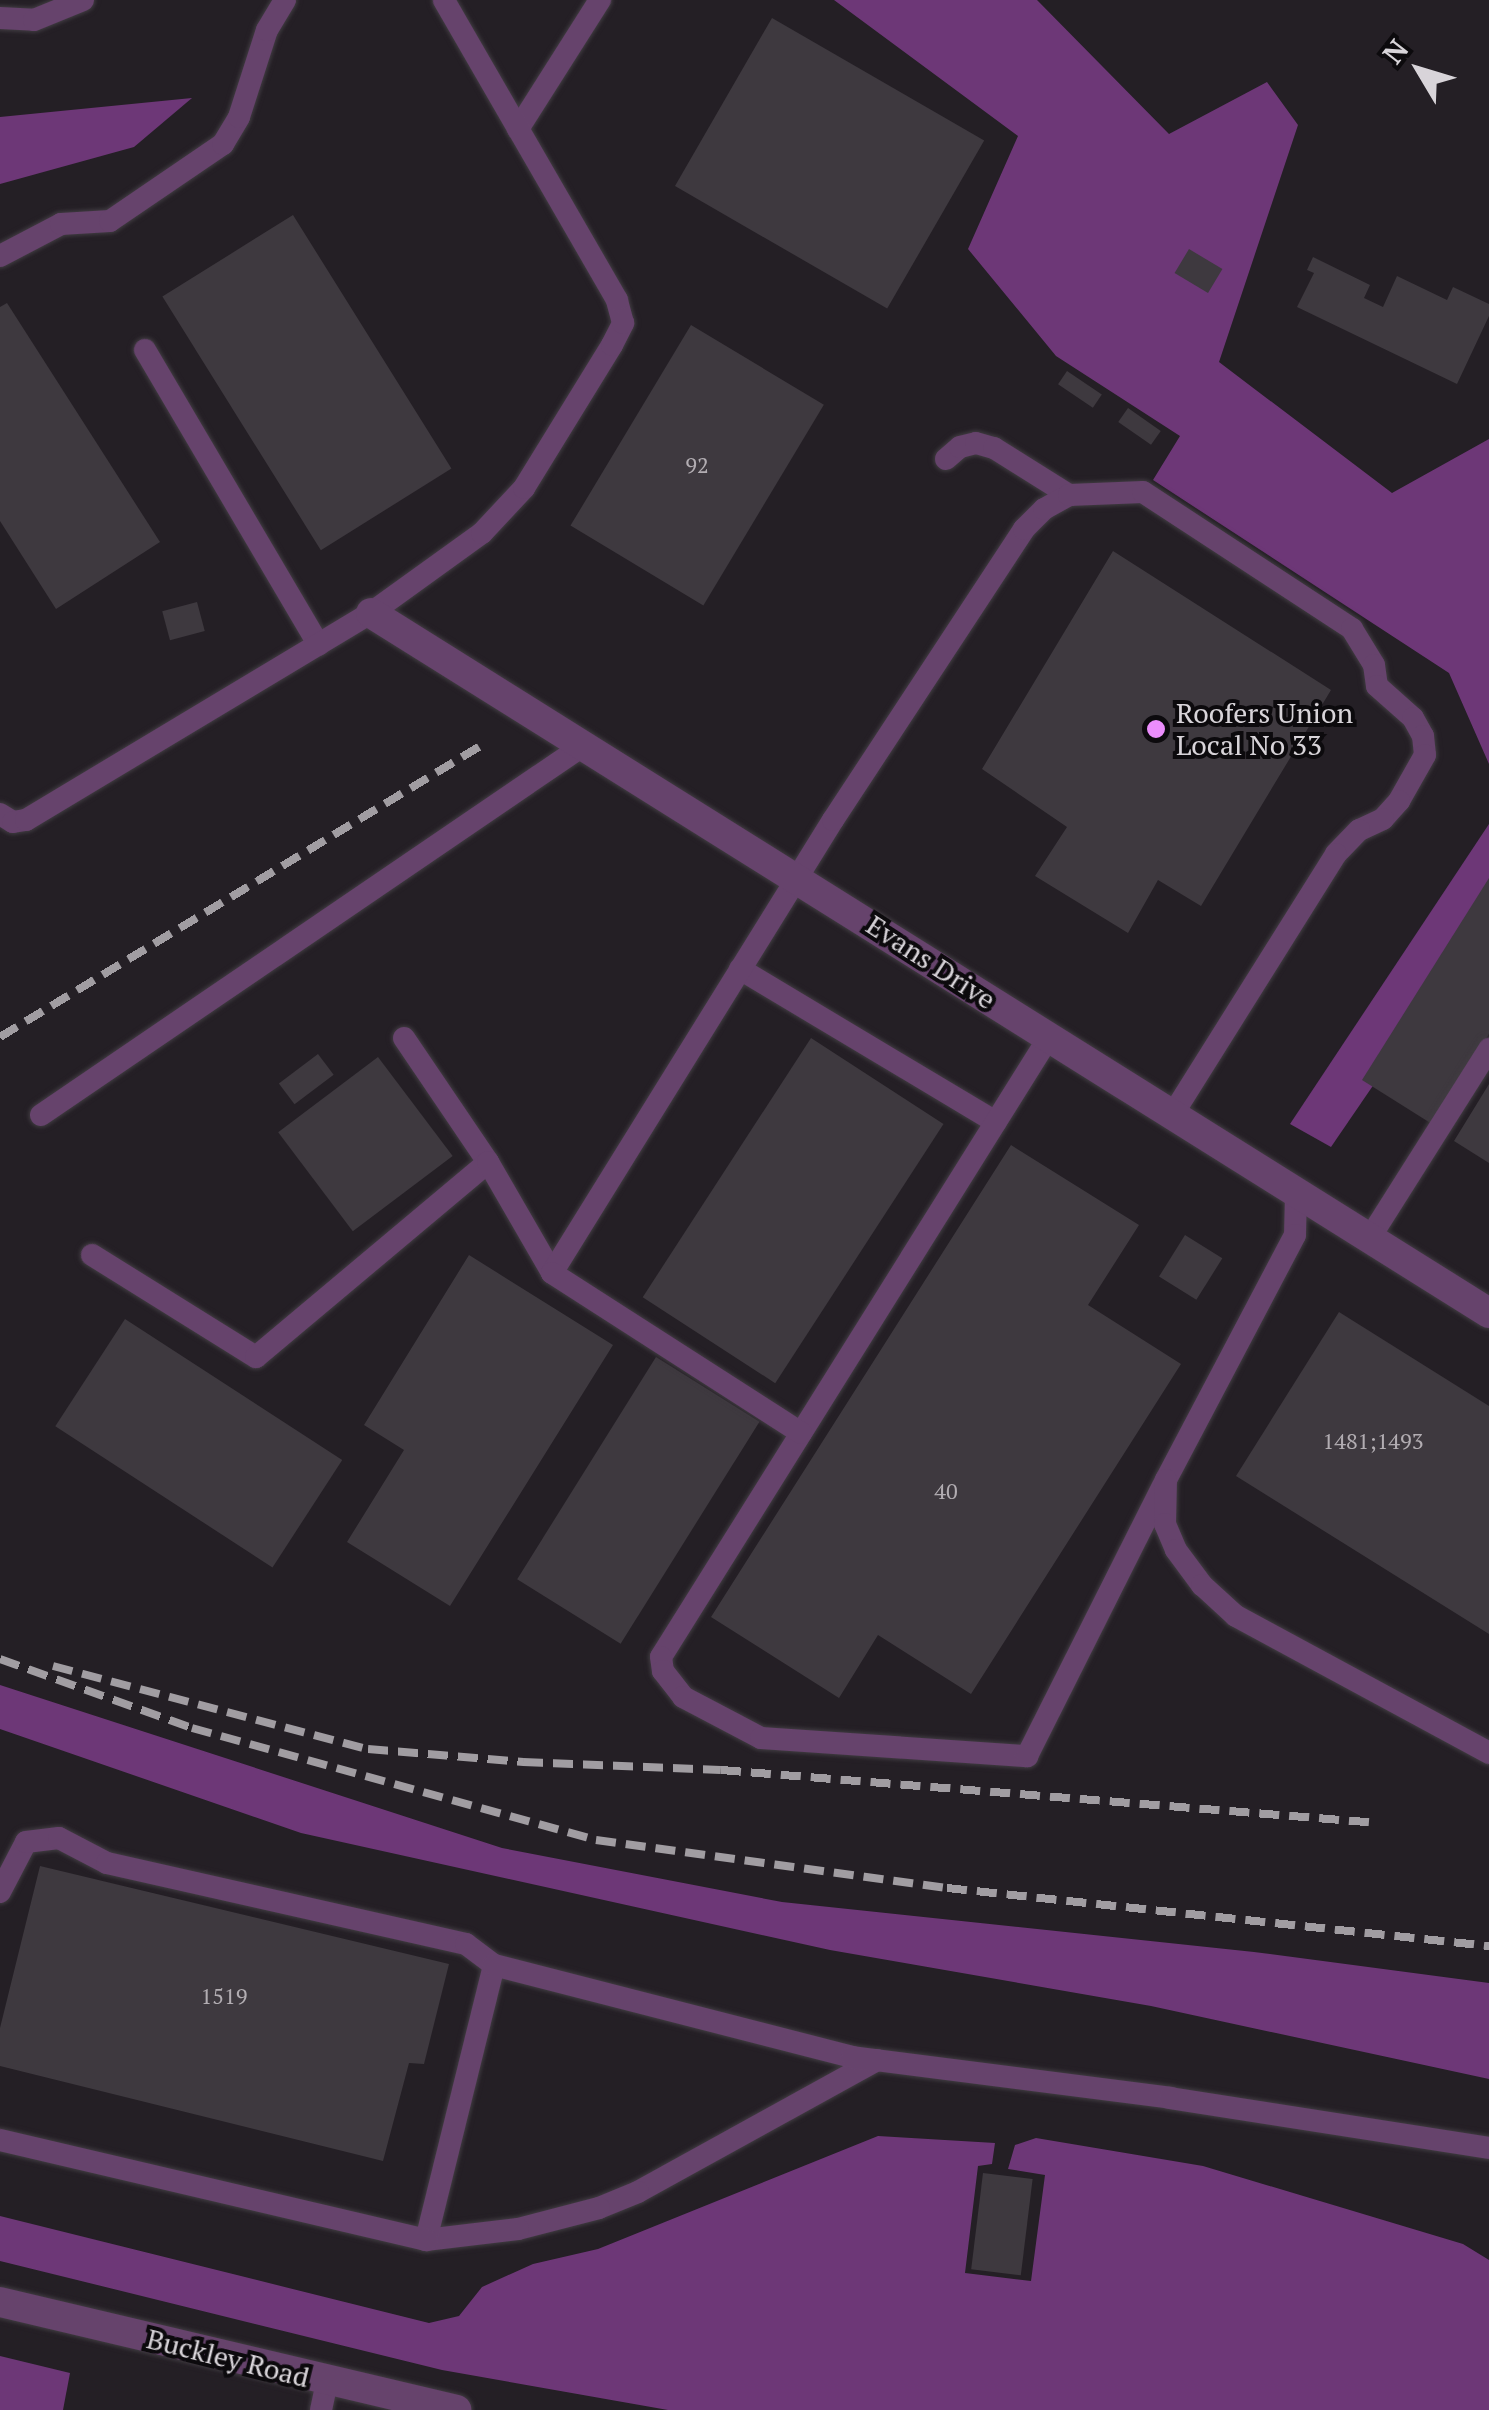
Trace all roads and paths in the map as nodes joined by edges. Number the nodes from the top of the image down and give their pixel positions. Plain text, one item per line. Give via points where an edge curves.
1 (83, 0) edge
2 (444, 0) edge
3 (600, 0) edge
4 (280, 2) edge
5 (0, 18) edge
6 (518, 129) junction
7 (0, 256) edge
8 (145, 350) dead end
9 (946, 459) dead end
10 (1069, 495) junction
11 (371, 614) junction
12 (319, 645) junction
13 (584, 745) junction
14 (0, 814) edge
15 (798, 877) junction
16 (740, 968) junction
17 (1049, 1037) junction
18 (404, 1038) dead end
19 (1489, 1049) edge
20 (41, 1115) dead end
21 (1172, 1115) junction
22 (996, 1122) junction
23 (488, 1162) junction
24 (1296, 1194) junction
25 (1369, 1239) junction
26 (92, 1255) dead end
27 (552, 1272) junction
28 (1489, 1314) edge
29 (801, 1434) junction
30 (1166, 1480) junction
31 (1489, 1753) edge
32 (0, 1892) edge
33 (494, 1965) junction
34 (877, 2060) junction
35 (0, 2140) edge
36 (1447, 2142) junction
37 (1489, 2148) edge
38 (1489, 2163) edge
39 (426, 2240) junction
40 (0, 2302) edge
41 (324, 2396) edge
42 (401, 2404) edge
43 (456, 2410) edge

1 - 5 lane via 34,20
2 - 6 lane
3 - 6 lane
4 - 7 lane via 224,144 110,221 61,224
6 - 11 lane via 617,300 623,322 506,513
8 - 12 lane
9 - 10 lane via 976,443 994,448
10 - 15 lane via 1024,529
10 - 21 lane via 1143,492 1352,629 1374,664 1377,686 1414,718 1423,736 1425,755 1399,800 1336,854
11 - 12 lane
11 - 13 street, Evans Drive
12 - 14 lane via 26,820
13 - 15 street, Evans Drive
13 - 20 lane
15 - 16 lane
15 - 17 street, Evans Drive
16 - 22 lane
16 - 27 lane
17 - 21 street, Evans Drive
17 - 22 lane
18 - 23 lane
19 - 25 lane
21 - 24 street, Evans Drive
22 - 29 lane
23 - 26 lane via 256,1357
23 - 27 lane
24 - 25 street, Evans Drive
24 - 30 lane via 1295,1235
25 - 28 street, Evans Drive
27 - 29 lane
29 - 30 lane via 661,1658 683,1696 780,1742 1027,1756
30 - 31 lane via 1165,1524 1176,1550 1236,1616
32 - 33 lane via 26,1842 59,1838 107,1863 466,1944
33 - 34 lane
33 - 39 lane
34 - 36 lane
34 - 39 lane via 599,2208 518,2229
35 - 39 lane
36 - 37 lane
36 - 38 lane
40 - 41 street, Buckley Road
41 - 42 street, Buckley Road
42 - 43 street, Buckley Road

